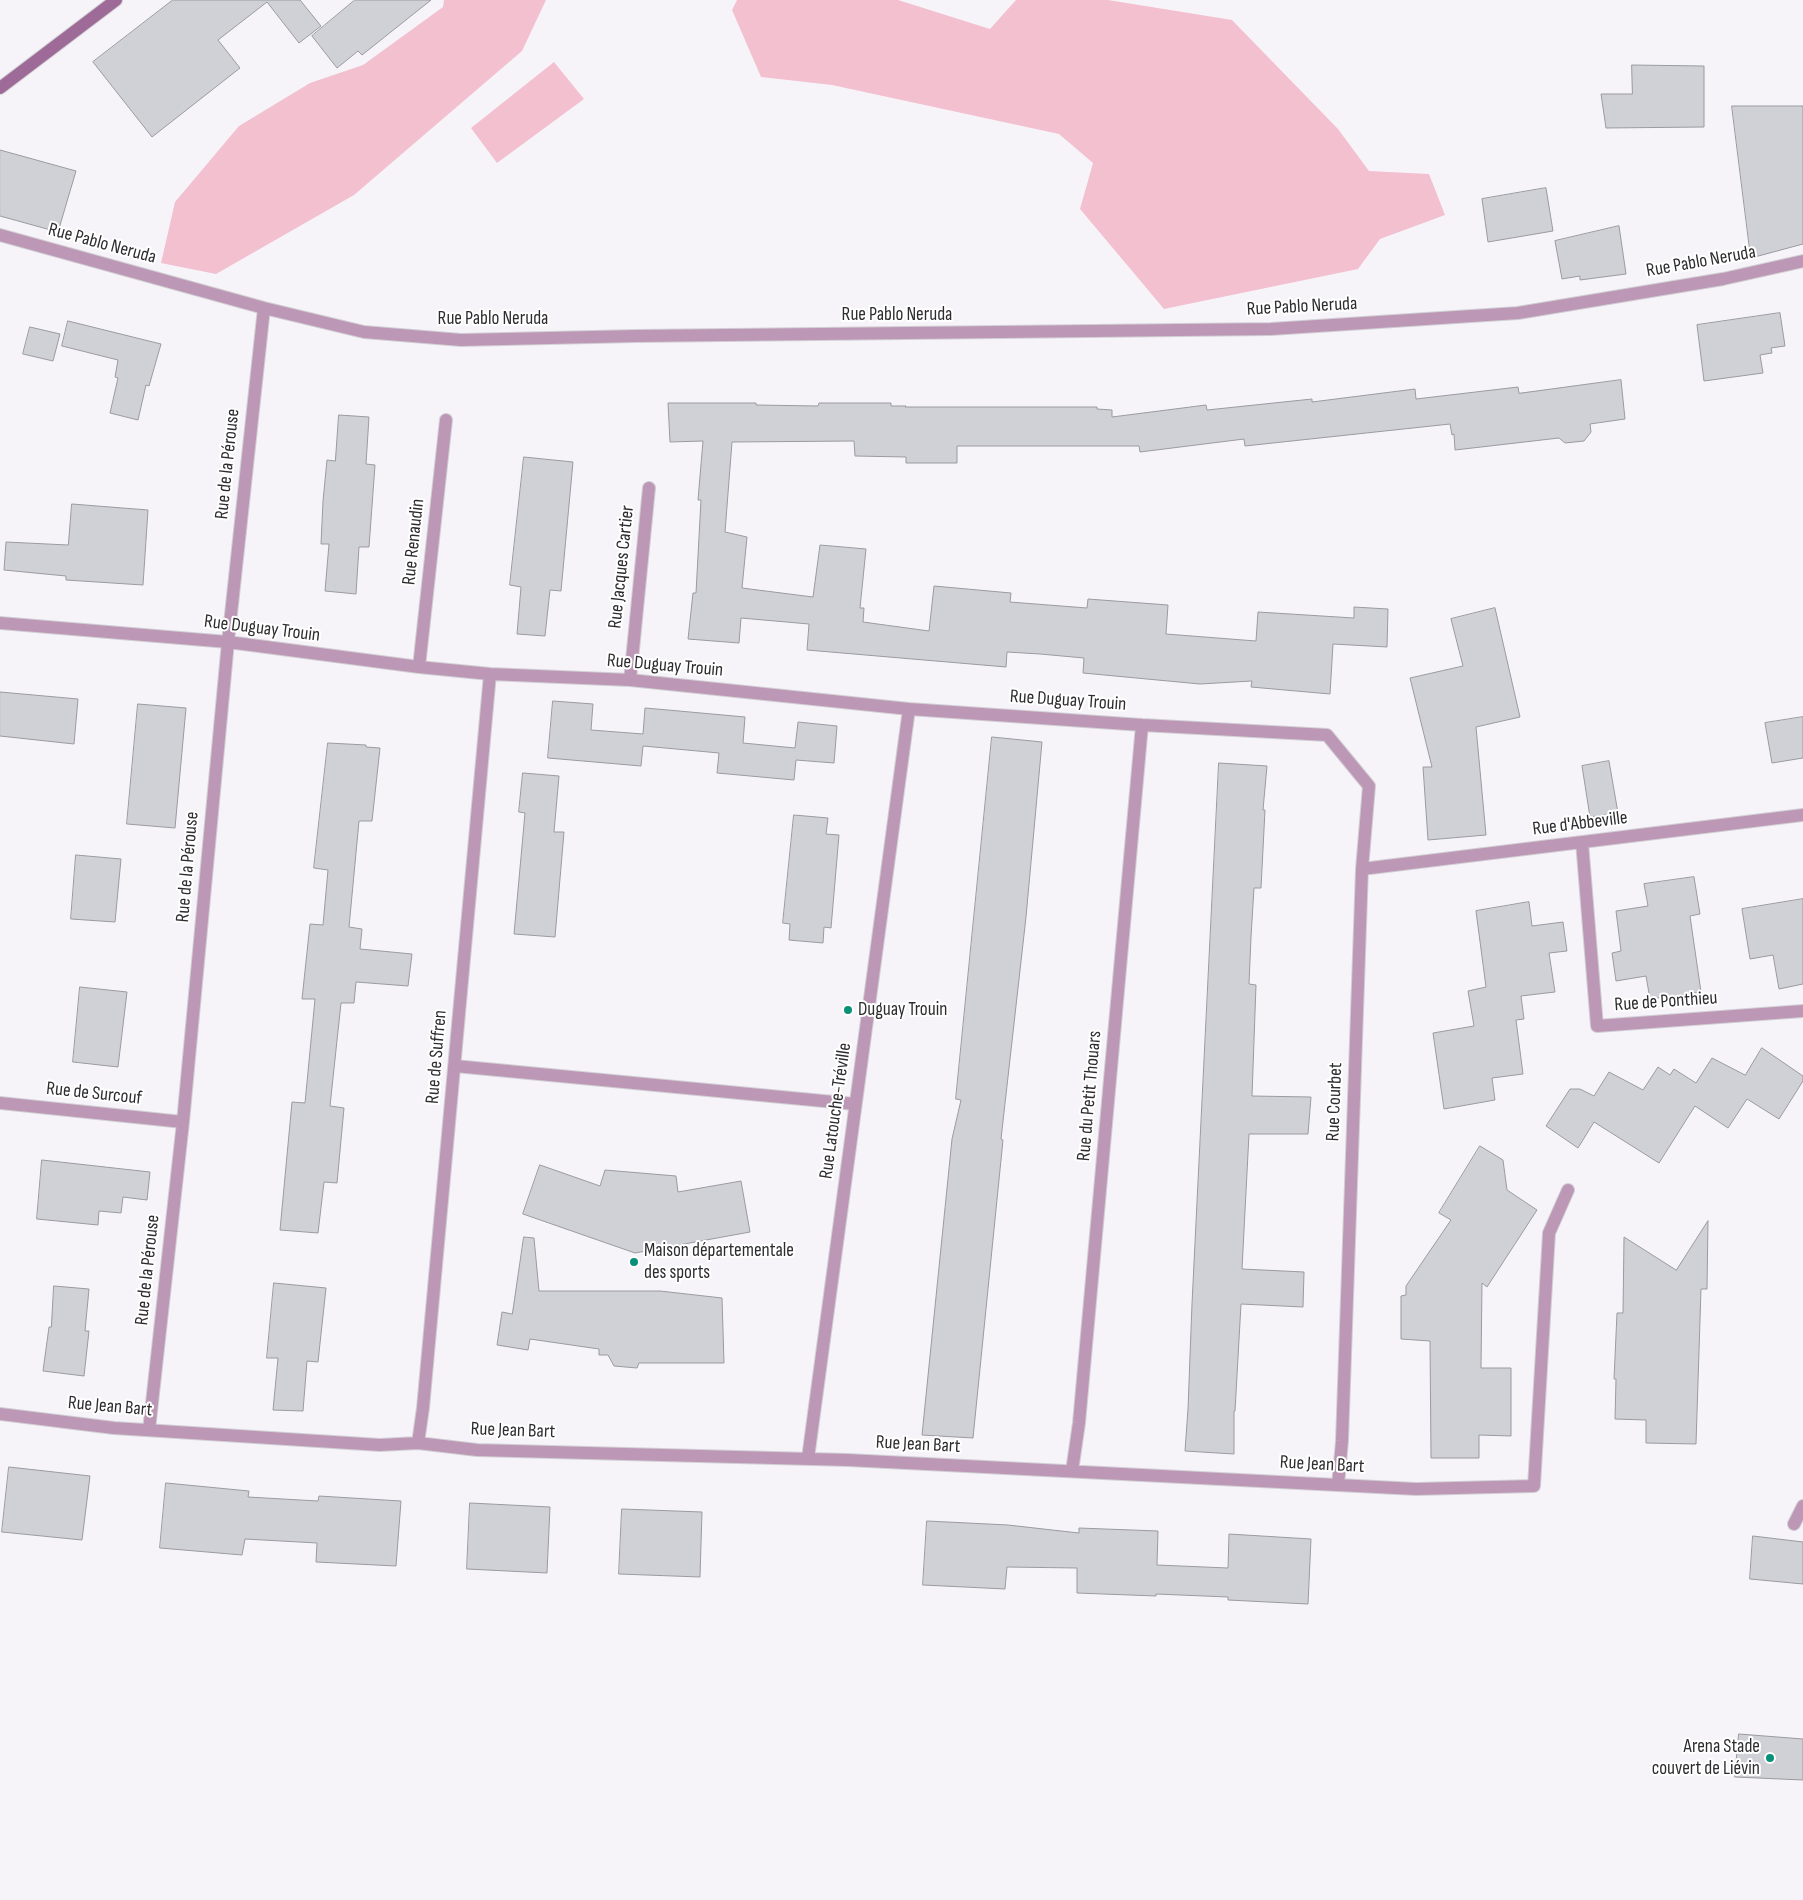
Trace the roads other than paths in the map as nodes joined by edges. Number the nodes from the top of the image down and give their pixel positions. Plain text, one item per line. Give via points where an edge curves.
1 (116, 0) edge
2 (0, 88) edge
3 (0, 236) edge
4 (1803, 262) edge
5 (264, 308) junction
6 (446, 420) dead end
7 (649, 488) dead end
8 (0, 623) edge
9 (228, 642) junction
10 (419, 667) junction
11 (490, 674) junction
12 (630, 680) junction
13 (909, 709) junction
14 (1142, 725) junction
15 (1327, 735) joint
16 (1803, 815) edge
17 (1582, 842) junction
18 (1362, 870) junction
19 (1803, 1011) edge
20 (455, 1066) junction
21 (0, 1103) edge
22 (855, 1104) junction
23 (183, 1122) junction
24 (1568, 1190) dead end
25 (0, 1414) edge
26 (149, 1430) junction
27 (418, 1443) junction
28 (808, 1458) junction
29 (1072, 1471) junction
30 (1338, 1485) junction
31 (1803, 1506) edge
32 (1794, 1524) dead end

1 - 2 main road
3 - 5 street, Rue Pablo Neruda
4 - 5 street, Rue Pablo Neruda via 1518,313 1271,329 461,340 364,332
5 - 9 street, Rue de la Pérouse
6 - 10 street, Rue Renaudin
7 - 12 street, Rue Jacques Cartier
8 - 9 street, Rue Duguay Trouin
9 - 10 street, Rue Duguay Trouin
9 - 23 street, Rue de la Pérouse
10 - 11 street, Rue Duguay Trouin
11 - 12 street, Rue Duguay Trouin
11 - 20 street, Rue de Suffren
12 - 13 street, Rue Duguay Trouin
13 - 14 street, Rue Duguay Trouin
13 - 22 street, Rue Latouche-Tréville
14 - 15 street, Rue Duguay Trouin
14 - 29 street, Rue du Petit Thouars via 1080,1423
15 - 18 street, Rue Courbet via 1369,786
16 - 17 street, Rue d'Abbeville
17 - 18 street, Rue d'Abbeville
17 - 19 street, Rue de Ponthieu via 1597,1026
18 - 30 street, Rue Courbet
20 - 22 street
20 - 27 street, Rue de Suffren
21 - 23 street, Rue de Surcouf
22 - 28 street, Rue Latouche-Tréville
23 - 26 street, Rue de la Pérouse
24 - 30 street, Rue Jean Bart via 1549,1233 1534,1486 1416,1489
25 - 26 street, Rue Jean Bart
26 - 27 street, Rue Jean Bart via 380,1445
27 - 28 street, Rue Jean Bart via 476,1450
28 - 29 street, Rue Jean Bart
29 - 30 street, Rue Jean Bart
31 - 32 street

